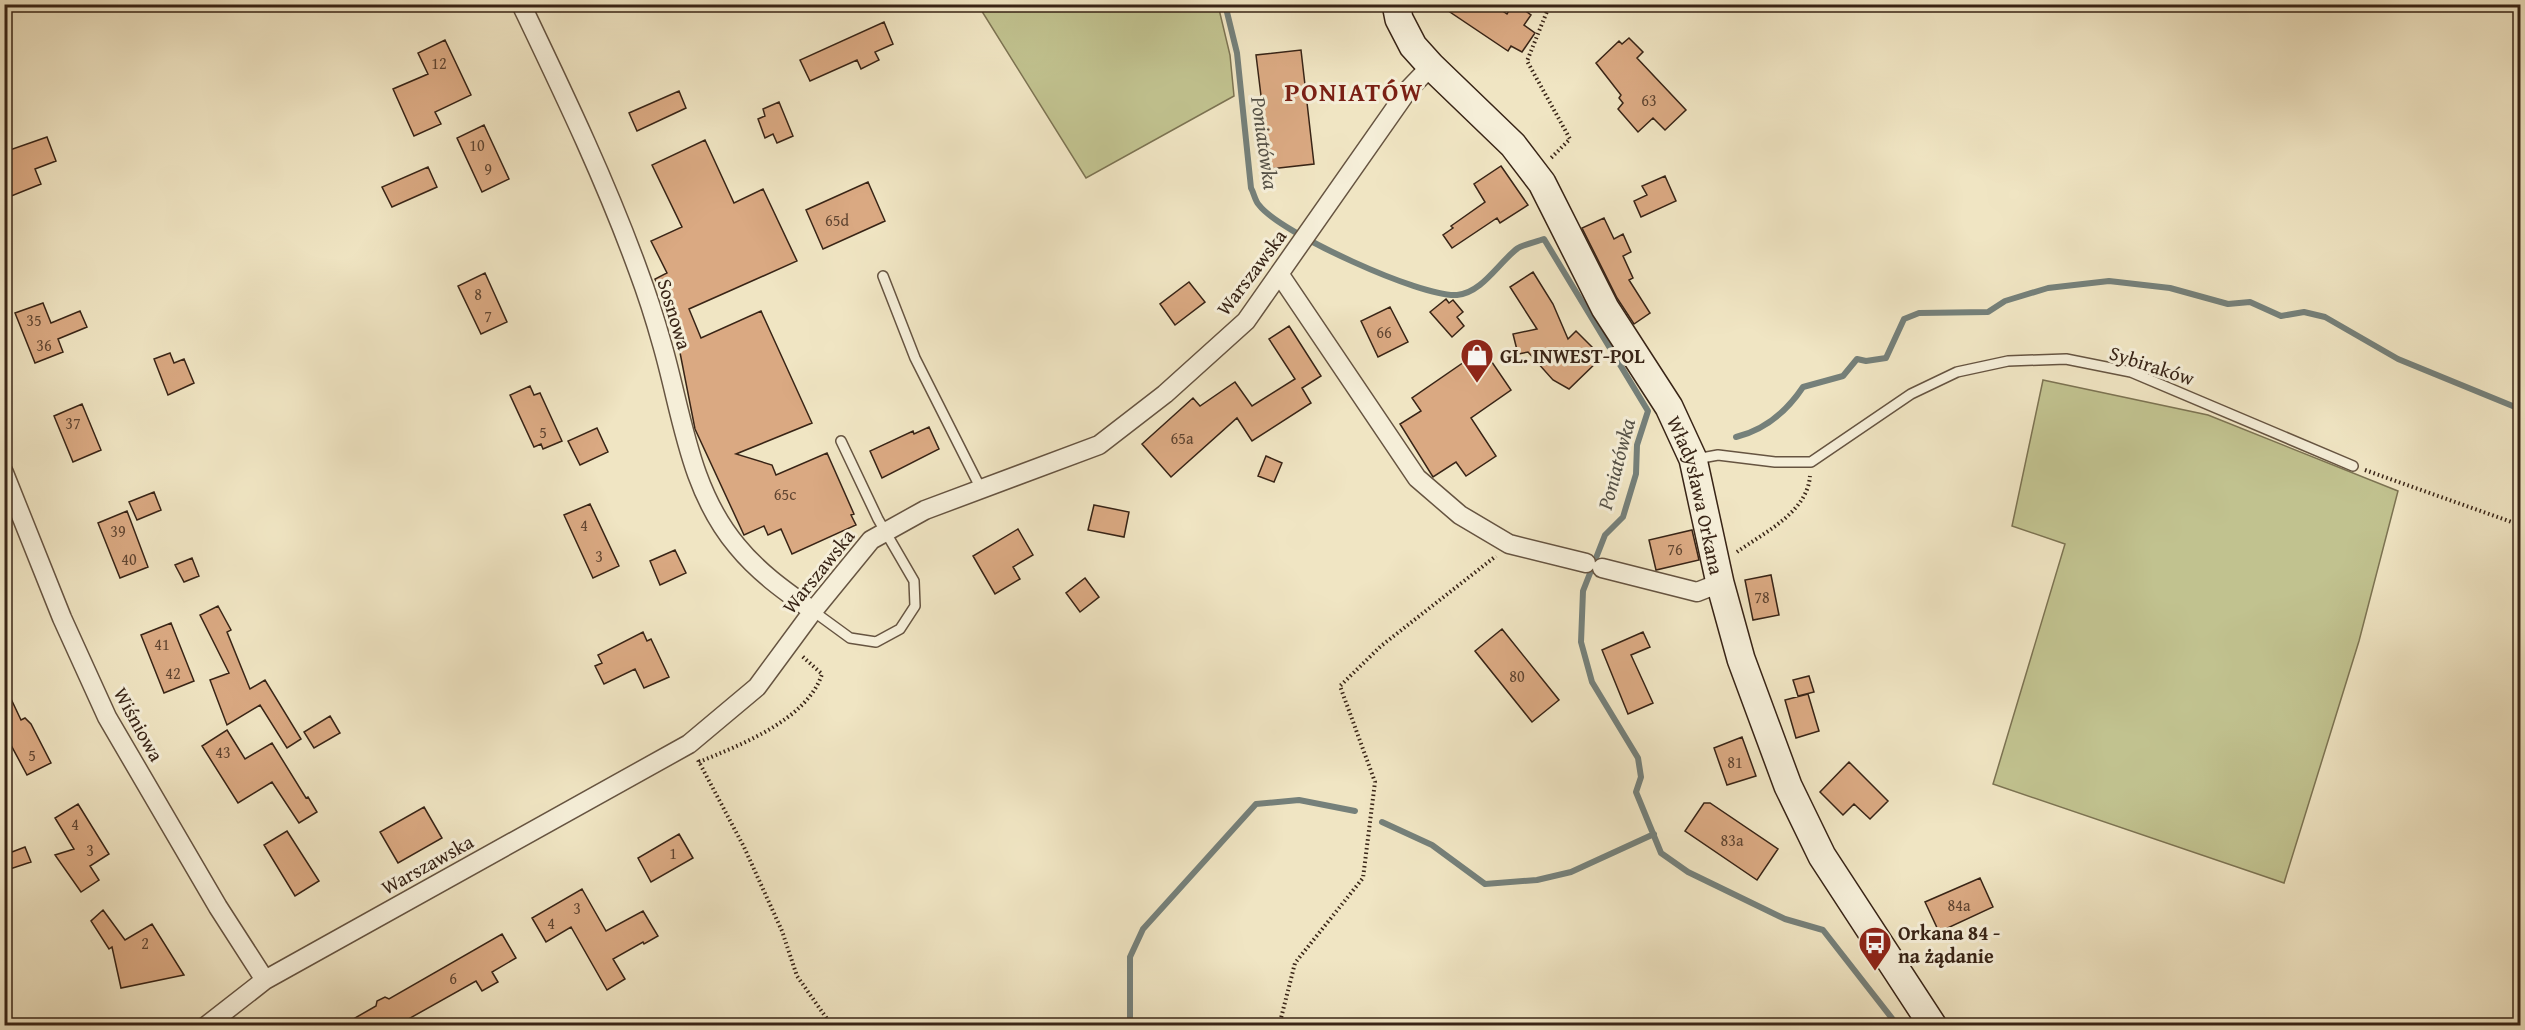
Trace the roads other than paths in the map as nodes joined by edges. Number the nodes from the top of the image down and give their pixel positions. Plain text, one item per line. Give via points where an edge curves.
1 (521, 4) edge
2 (1396, 4) edge
3 (1431, 66) junction
4 (1280, 274) junction
5 (883, 276) dead end
6 (841, 441) dead end
7 (1693, 459) junction
8 (2353, 466) road end
9 (4, 473) edge
10 (981, 489) junction
11 (885, 532) junction
12 (1718, 574) junction
13 (813, 611) junction
14 (265, 980) junction
15 (206, 1026) edge
16 (1933, 1026) edge

1 - 13 street, Sosnowa via 601,171 662,344 694,467 715,512 735,545 763,575
2 - 3 street, Władysława Orkana via 1410,41
3 - 4 street, Warszawska via 1408,90
3 - 7 street, Władysława Orkana via 1513,145 1542,183 1605,308 1669,407
4 - 10 street, Warszawska via 1246,321 1165,394 1099,445
4 - 12 street via 1417,478 1460,515 1509,544 1697,592
5 - 10 lane via 915,358
6 - 11 lane
7 - 8 lane, Sybiraków via 1718,455 1811,462 1911,394 1956,372 2008,361 2066,359 2131,372
7 - 12 street, Władysława Orkana
9 - 14 street, Wiśniowa via 107,717
10 - 11 street, Warszawska via 925,510
11 - 13 street, Warszawska via 871,540
11 - 13 lane via 914,581 915,606 900,629 876,642 850,638
12 - 16 street, Władysława Orkana via 1741,659 1788,786 1822,856
13 - 14 street, Warszawska via 757,687 689,744
14 - 15 street, Warszawska

